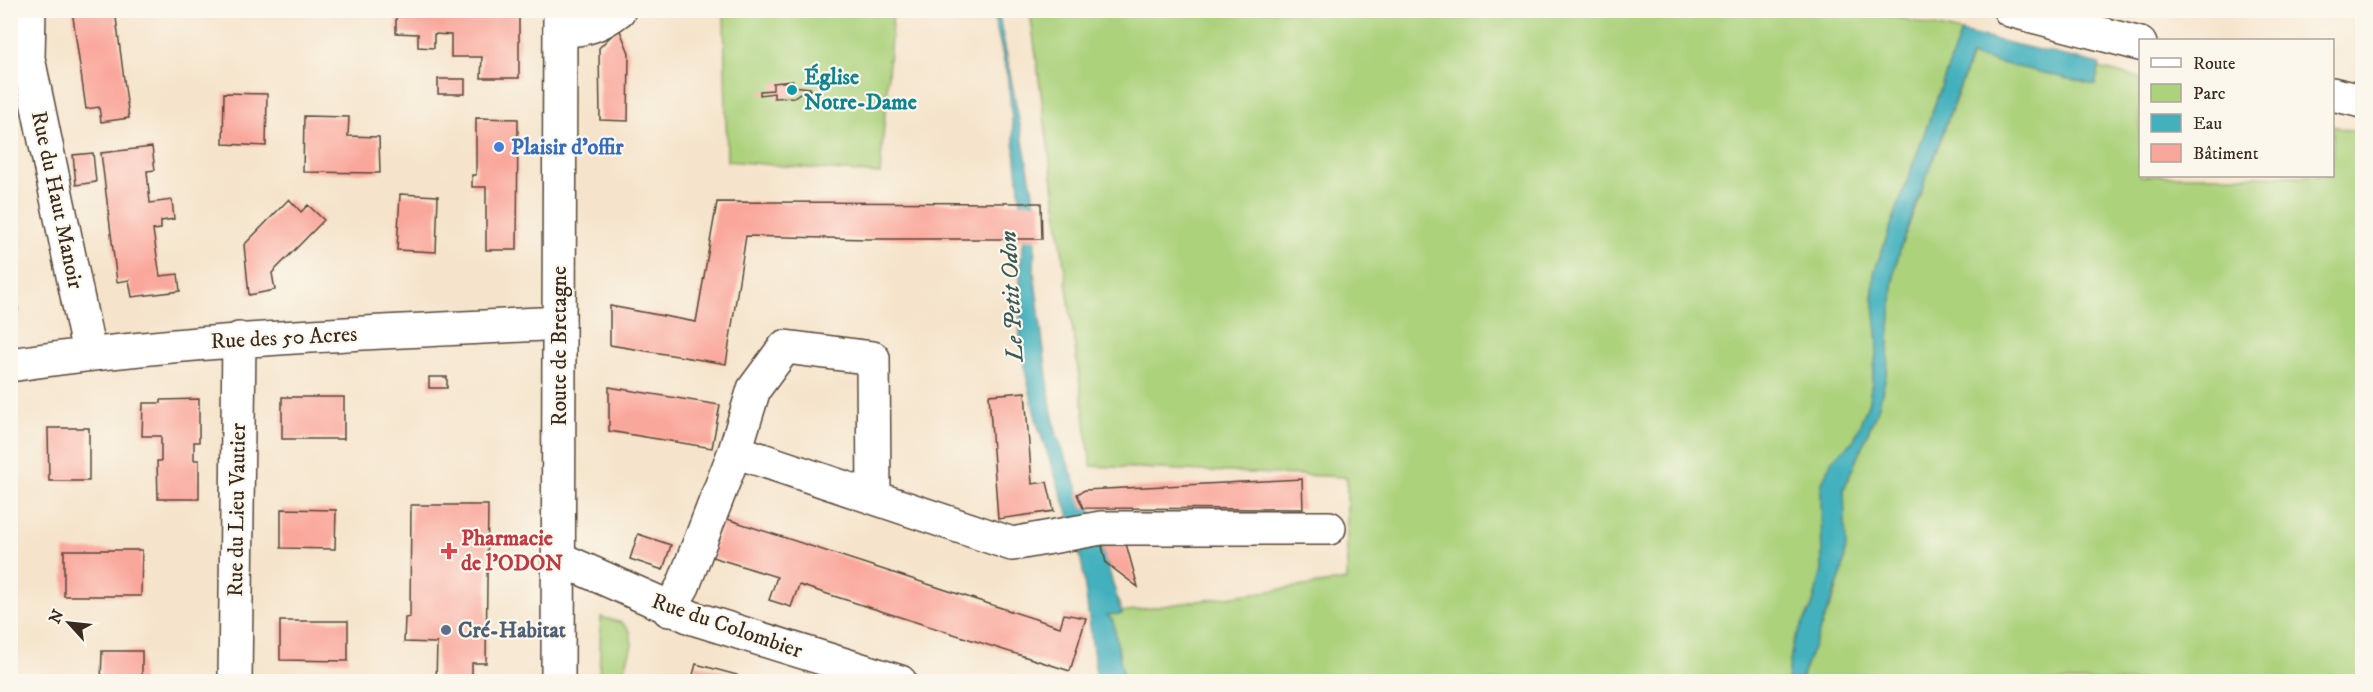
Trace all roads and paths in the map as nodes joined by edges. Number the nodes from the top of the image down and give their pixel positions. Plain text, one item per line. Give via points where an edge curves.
1 (29, 10) edge
2 (619, 10) edge
3 (2010, 10) edge
4 (560, 20) edge
5 (2139, 44) edge
6 (2334, 94) edge
7 (2362, 101) edge
8 (559, 322) junction
9 (238, 339) junction
10 (88, 353) junction
11 (10, 364) edge
12 (735, 451) junction
13 (874, 497) junction
14 (1329, 528) dead end
15 (558, 558) junction
16 (669, 610) junction
17 (235, 681) edge
18 (558, 681) edge
19 (900, 681) edge

1 - 10 street, Rue du Haut Manoir via 27,58
2 - 4 street via 601,24 583,30
3 - 5 street
4 - 8 street, Route de Bretagne
6 - 7 street
8 - 9 street, Rue des 50 Acres
8 - 15 street, Route de Bretagne
9 - 10 street, Rue des 50 Acres
9 - 17 street, Rue du Lieu Vautier
10 - 11 street, Rue des 50 Acres
12 - 13 street
12 - 13 street via 754,389 784,347 873,358
12 - 16 street
13 - 14 street via 1012,544 1085,531
15 - 16 street, Rue du Colombier
15 - 18 street, Route de Bretagne
16 - 19 street, Rue du Colombier

